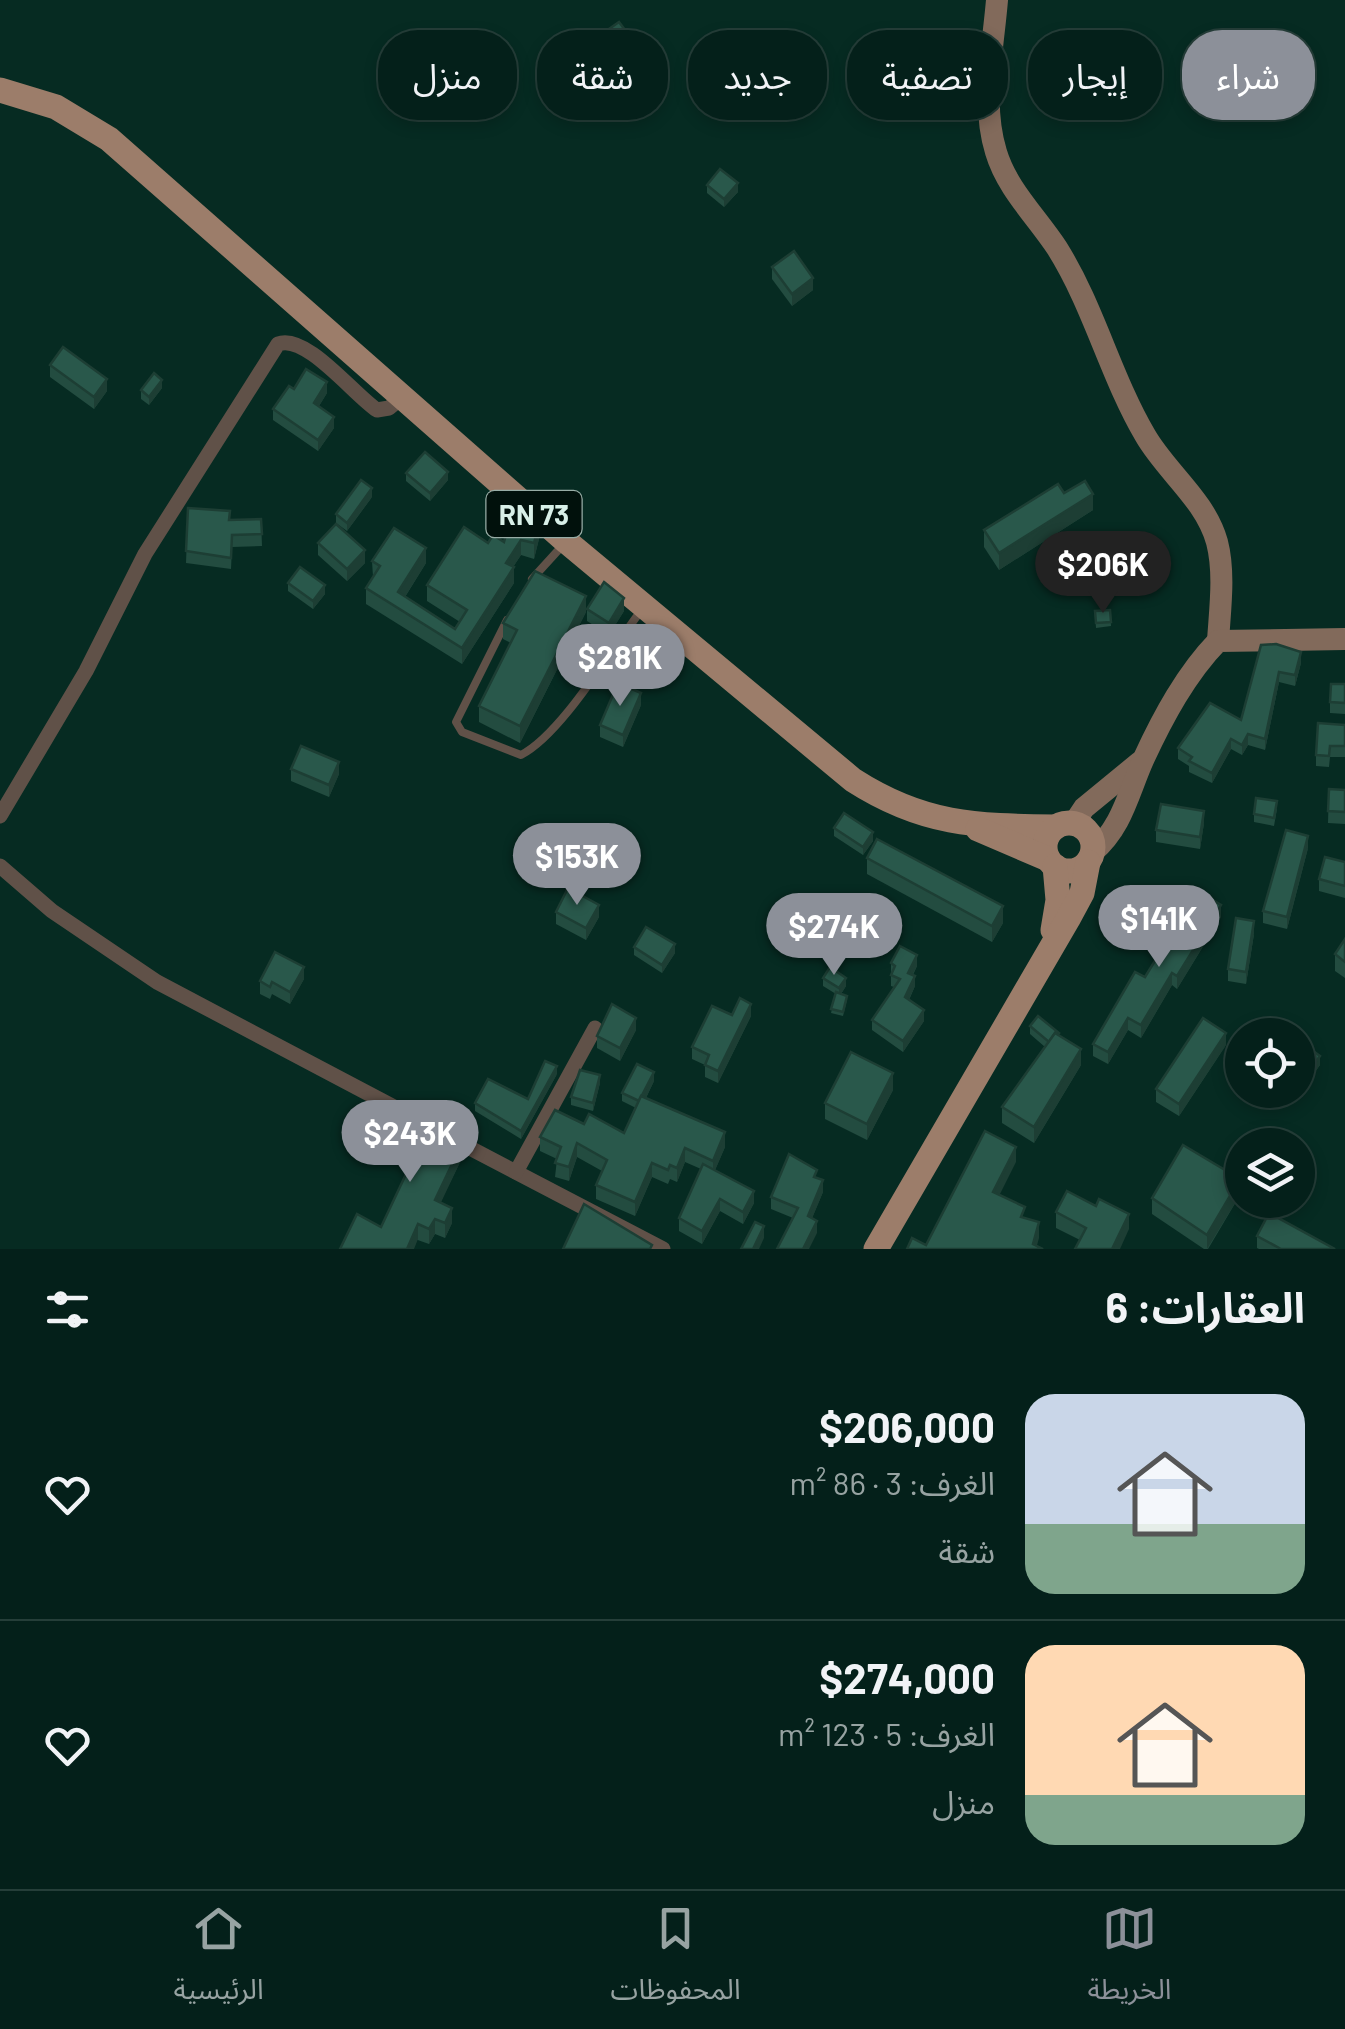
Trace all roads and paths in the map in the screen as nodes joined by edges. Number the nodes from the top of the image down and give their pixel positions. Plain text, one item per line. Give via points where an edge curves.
1 (997, 0) edge
2 (0, 90) edge
3 (400, 398) junction
4 (567, 542) junction
5 (527, 585) edge
6 (646, 605) junction
7 (509, 616) edge
8 (1345, 639) edge
9 (1218, 641) junction
10 (1143, 760) junction
11 (0, 816) edge
12 (1065, 825) junction
13 (974, 827) junction
14 (1090, 857) junction
15 (1052, 863) junction
16 (0, 866) edge
17 (1049, 945) junction
18 (595, 1028) dead end
19 (516, 1172) junction
20 (663, 1249) edge
21 (876, 1249) edge

1 - 9 main road via 989,96 996,152 1073,278 1146,436 1217,542
2 - 3 main road, RN 73 via 74,116 124,152
3 - 4 main road, RN 73
3 - 11 street via 377,410 313,354 295,343 278,344 144,554 86,671
4 - 5 lane
4 - 6 main road, RN 73
6 - 7 lane via 537,746 521,754 462,732 456,722
6 - 13 main road, RN 73 via 853,780 912,813
8 - 9 main road
9 - 10 main road via 1182,685
10 - 12 main road
10 - 14 main road via 1119,821
12 - 13 main road, RN 73
12 - 14 main road via 1090,834
12 - 15 main road via 1046,842
13 - 15 main road, RN 73
14 - 15 main road via 1073,870
14 - 17 main road via 1082,893
15 - 17 main road via 1058,900
16 - 19 street via 52,911 157,982
17 - 21 main road
18 - 19 street
19 - 20 street

